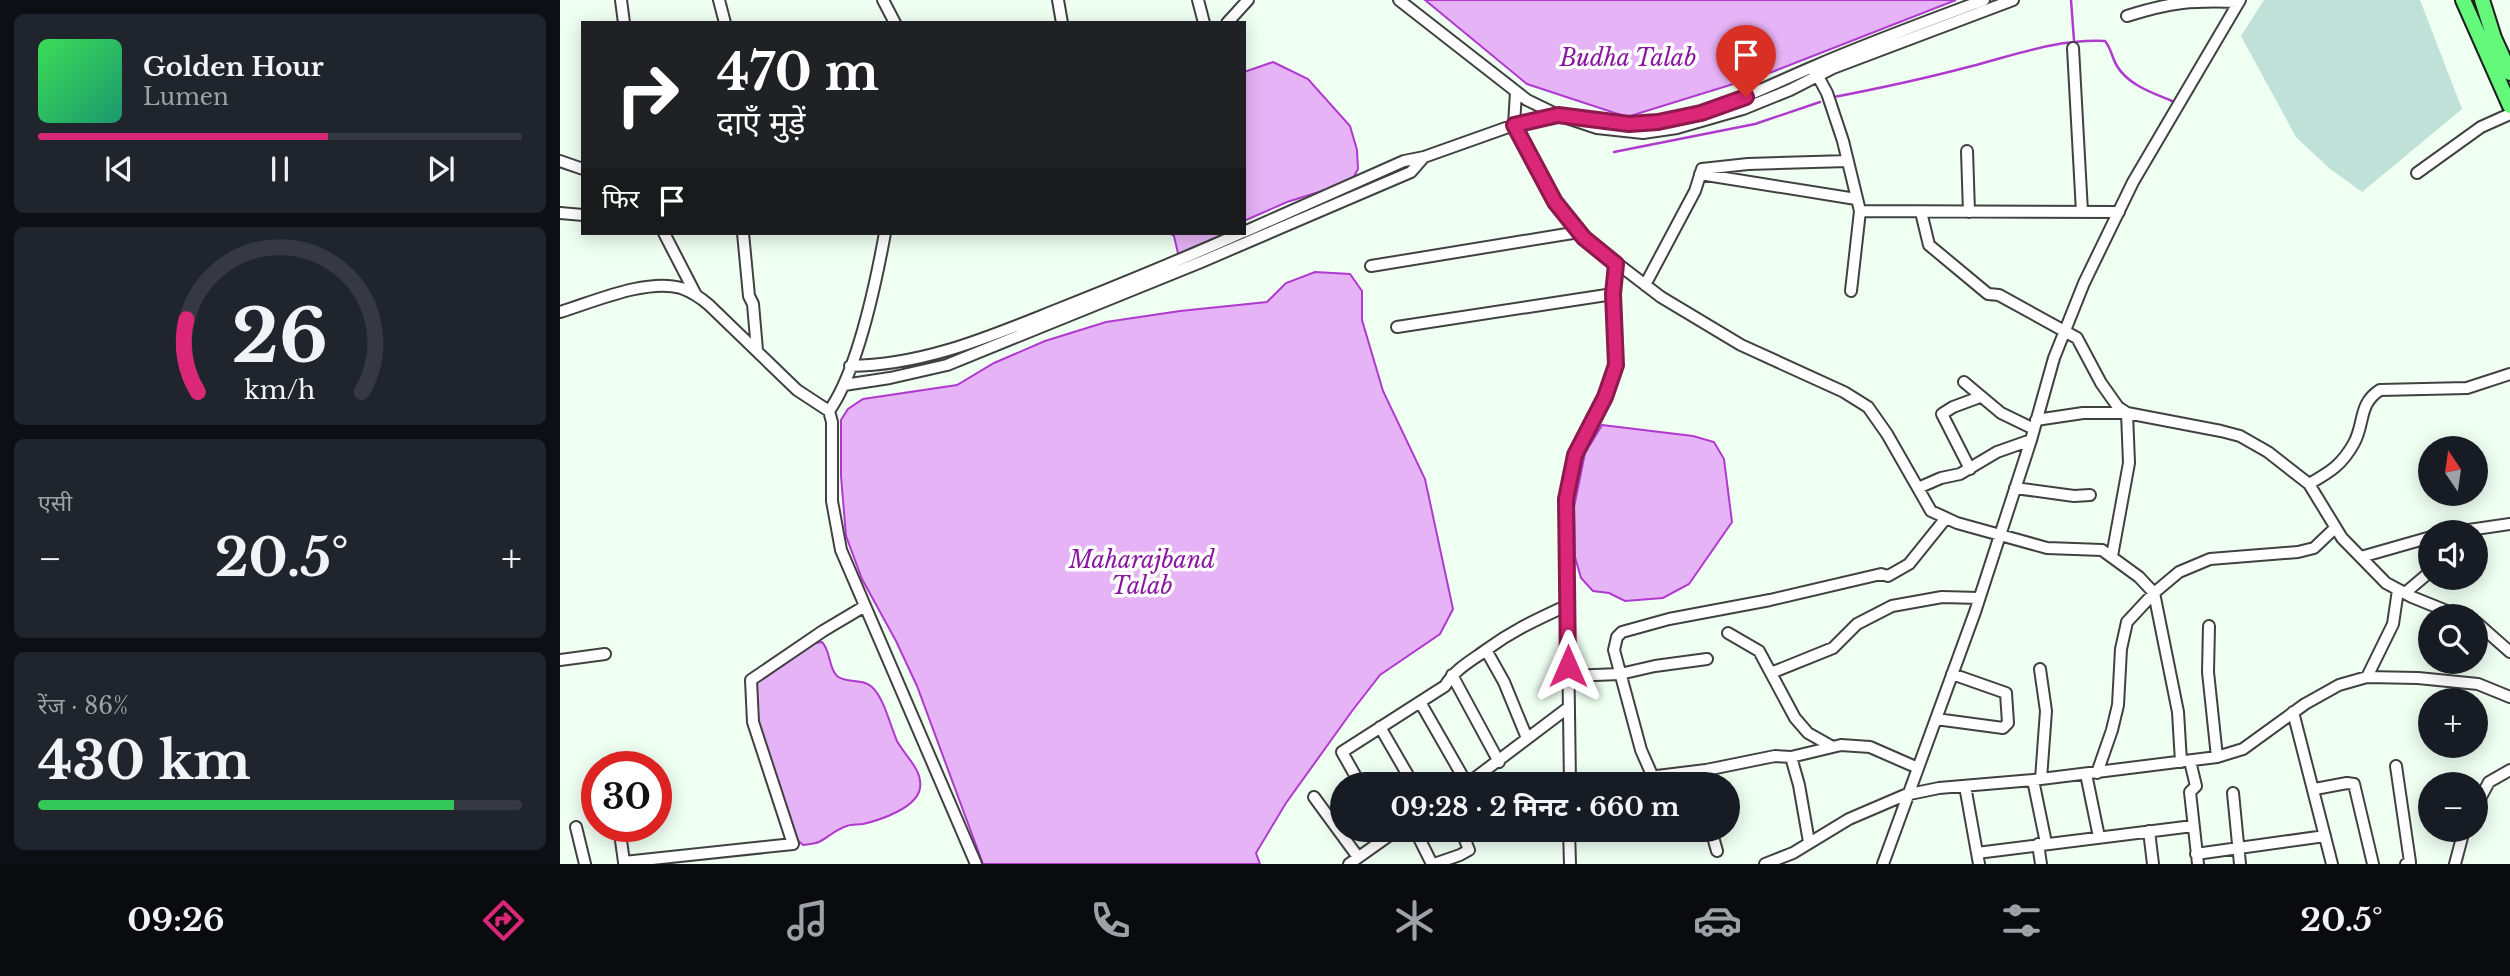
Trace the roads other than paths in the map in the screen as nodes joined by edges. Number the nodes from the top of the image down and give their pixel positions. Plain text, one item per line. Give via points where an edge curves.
1 (621, 0) edge
2 (719, 0) edge
3 (883, 0) edge
4 (1058, 0) edge
5 (1198, 0) edge
6 (1248, 0) edge
7 (1398, 0) edge
8 (1984, 0) edge
9 (2013, 0) edge
10 (2463, 0) edge
11 (2482, 0) edge
12 (2239, 1) edge
13 (2127, 16) dead end
14 (624, 21) edge
15 (724, 21) edge
16 (894, 21) edge
17 (1062, 21) edge
18 (1203, 21) edge
19 (1229, 21) edge
20 (2073, 48) dead end
21 (1815, 71) junction
22 (2510, 73) edge
23 (1516, 92) junction
24 (2510, 106) edge
25 (2510, 114) edge
26 (1562, 116) junction
27 (1514, 125) junction
28 (1967, 151) dead end
29 (1424, 157) junction
30 (560, 162) edge
31 (1847, 162) junction
32 (581, 168) edge
33 (2417, 173) dead end
34 (1700, 174) junction
35 (1856, 199) junction
36 (1860, 211) junction
37 (1921, 212) junction
38 (1969, 212) junction
39 (2082, 212) junction
40 (2119, 212) junction
41 (560, 213) edge
42 (581, 215) edge
43 (1246, 231) edge
44 (1579, 232) junction
45 (665, 235) edge
46 (743, 235) edge
47 (885, 235) edge
48 (1236, 235) edge
49 (1616, 264) junction
50 (1371, 266) dead end
51 (1645, 285) junction
52 (1851, 291) dead end
53 (1613, 294) junction
54 (696, 295) junction
55 (560, 312) edge
56 (1397, 327) dead end
57 (2065, 330) junction
58 (757, 350) junction
59 (849, 366) junction
60 (2510, 374) edge
61 (1964, 382) dead end
62 (844, 385) junction
63 (1980, 397) junction
64 (829, 411) junction
65 (2127, 413) junction
66 (2034, 430) junction
67 (1970, 469) junction
68 (2309, 484) junction
69 (1918, 488) junction
70 (2015, 488) junction
71 (2090, 495) dead end
72 (1946, 518) junction
73 (2510, 524) edge
74 (2336, 528) junction
75 (2488, 528) edge
76 (2000, 535) junction
77 (2418, 541) edge
78 (2112, 556) junction
79 (2361, 557) junction
80 (2418, 580) edge
81 (2401, 592) junction
82 (2154, 593) junction
83 (1979, 598) junction
84 (2430, 604) edge
85 (1568, 605) junction
86 (865, 606) junction
87 (2209, 626) dead end
88 (1728, 633) dead end
89 (2488, 633) edge
90 (1486, 650) junction
91 (2510, 652) edge
92 (605, 654) dead end
93 (1707, 659) dead end
94 (560, 660) edge
95 (2040, 670) dead end
96 (1771, 673) junction
97 (1620, 674) junction
98 (1952, 674) junction
99 (1452, 675) junction
100 (1569, 676) junction
101 (2367, 677) junction
102 (2510, 697) edge
103 (1420, 702) junction
104 (1569, 707) junction
105 (2293, 712) junction
106 (1936, 719) junction
107 (1380, 727) junction
108 (1527, 738) junction
109 (1831, 746) junction
110 (1791, 757) junction
111 (2217, 757) junction
112 (1499, 762) junction
113 (2186, 762) junction
114 (2396, 766) dead end
115 (1918, 768) junction
116 (2510, 769) edge
117 (1694, 771) joint
118 (1353, 772) edge
119 (1406, 772) edge
120 (1460, 772) edge
121 (1484, 772) edge
122 (1570, 772) edge
123 (1651, 772) edge
124 (1690, 772) edge
125 (2091, 773) junction
126 (2037, 779) junction
127 (2488, 784) edge
128 (1965, 786) junction
129 (2315, 789) junction
130 (2233, 793) dead end
131 (1909, 794) junction
132 (1314, 797) dead end
133 (2193, 826) junction
134 (576, 827) dead end
135 (2149, 831) junction
136 (2325, 836) junction
137 (2099, 837) junction
138 (619, 842) edge
139 (1377, 842) edge
140 (1421, 842) edge
141 (1466, 842) edge
142 (1569, 842) edge
143 (1714, 842) edge
144 (1809, 842) junction
145 (2461, 842) edge
146 (2042, 843) junction
147 (2238, 848) junction
148 (1717, 851) dead end
149 (1978, 858) edge
150 (2197, 859) edge
151 (1353, 860) edge
152 (619, 863) edge
153 (585, 864) edge
154 (976, 864) edge
155 (1433, 864) edge
156 (1570, 864) edge
157 (1765, 864) edge
158 (1882, 864) edge
159 (2041, 864) edge
160 (2153, 864) edge
161 (2240, 864) edge
162 (2332, 864) edge
163 (2373, 864) edge
164 (2406, 864) edge
165 (2455, 864) edge

1 - 14 street
2 - 15 street
3 - 16 street
4 - 17 street
5 - 18 street
6 - 19 street
7 - 23 street
8 - 21 street
9 - 21 street
10 - 24 main road
11 - 22 main road
12 - 13 street via 2164,4
12 - 40 street
20 - 39 street
21 - 26 street via 1701,113 1658,122 1629,124
21 - 31 street via 1835,117
23 - 26 street
23 - 27 street
25 - 33 street via 2481,127
26 - 27 street
27 - 29 street
27 - 44 street via 1555,202
28 - 38 street
29 - 43 street via 1404,161
29 - 62 street via 1411,172 947,365
30 - 32 street
31 - 34 street via 1748,163 1702,169
31 - 35 street
34 - 35 street
34 - 51 street
35 - 36 street
36 - 37 street
36 - 52 street
37 - 38 street
37 - 57 street via 1929,246 1988,295 1999,295
38 - 39 street
39 - 40 street
40 - 57 street
41 - 42 street
44 - 49 street
44 - 50 street
45 - 54 street
46 - 58 street
47 - 59 street
48 - 59 street via 945,353 883,366
49 - 51 street
49 - 53 street
51 - 69 street via 1741,345 1868,407
53 - 56 street
53 - 85 street via 1616,365 1575,455 1566,499
54 - 55 street via 660,286 634,289
54 - 58 street
57 - 65 street via 2077,338 2101,383
57 - 66 street
58 - 64 street via 797,390
59 - 62 street
60 - 68 street via 2467,388 2380,390 2370,396 2356,441 2337,468
61 - 63 street
62 - 64 street
63 - 66 street via 2001,414
63 - 67 street via 1942,414
64 - 86 street via 832,501 841,550
65 - 66 street via 2083,413
65 - 68 street via 2240,436
65 - 78 street via 2129,463
66 - 67 street
66 - 70 street
67 - 69 street
68 - 74 street
69 - 72 street via 1931,511
70 - 71 street
70 - 76 street
72 - 76 street
72 - 97 street via 1909,564 1888,576 1622,632 1614,650
73 - 75 street
74 - 79 street
74 - 82 street via 2314,548 2298,552 2210,559 2179,572
76 - 78 street via 2047,548 2102,550
76 - 83 street
77 - 79 street
78 - 82 street
79 - 81 street
80 - 81 street
81 - 84 street
81 - 101 street via 2393,624
82 - 113 street
82 - 125 street via 2127,622 2118,705 2112,730
83 - 96 street via 1942,597 1892,606 1857,624 1833,648
83 - 98 street
85 - 90 street via 1521,626
85 - 100 street
86 - 152 street via 751,680 753,722 793,844
86 - 154 street
87 - 111 street via 2208,672
88 - 96 street via 1759,651
89 - 91 street
90 - 99 street
90 - 108 street
92 - 94 street
93 - 97 street
95 - 126 street via 2046,711
96 - 109 street via 1795,718 1808,733
97 - 100 street
97 - 123 street
98 - 106 street
98 - 106 street via 2006,693 2008,723 2003,727
99 - 103 street via 1445,686
99 - 112 street
100 - 104 street
101 - 102 street via 2478,684
101 - 105 street via 2339,685
103 - 107 street
103 - 120 street
104 - 108 street
104 - 122 street
105 - 111 street via 2242,749
105 - 129 street
106 - 115 street
107 - 118 street via 1342,752
107 - 119 street
108 - 112 street
109 - 110 street
109 - 115 street via 1870,747
110 - 117 street
110 - 144 street
111 - 113 street
112 - 121 street
113 - 125 street
113 - 133 street via 2196,786 2189,792
114 - 164 street via 2410,862
115 - 131 street
116 - 127 street
117 - 124 street
125 - 126 street
125 - 137 street
126 - 128 street
126 - 146 street
128 - 131 street
128 - 149 street
129 - 136 street
129 - 163 street via 2354,784
130 - 147 street
131 - 144 street
131 - 158 street
132 - 151 street
133 - 135 street
133 - 150 street
134 - 153 street
135 - 137 street
135 - 160 street
136 - 147 street
136 - 162 street
137 - 146 street
138 - 152 street
139 - 151 street
140 - 155 street
141 - 155 street via 1469,850
142 - 156 street
143 - 148 street
144 - 157 street
145 - 165 street
146 - 149 street
146 - 159 street
147 - 150 street
147 - 161 street

